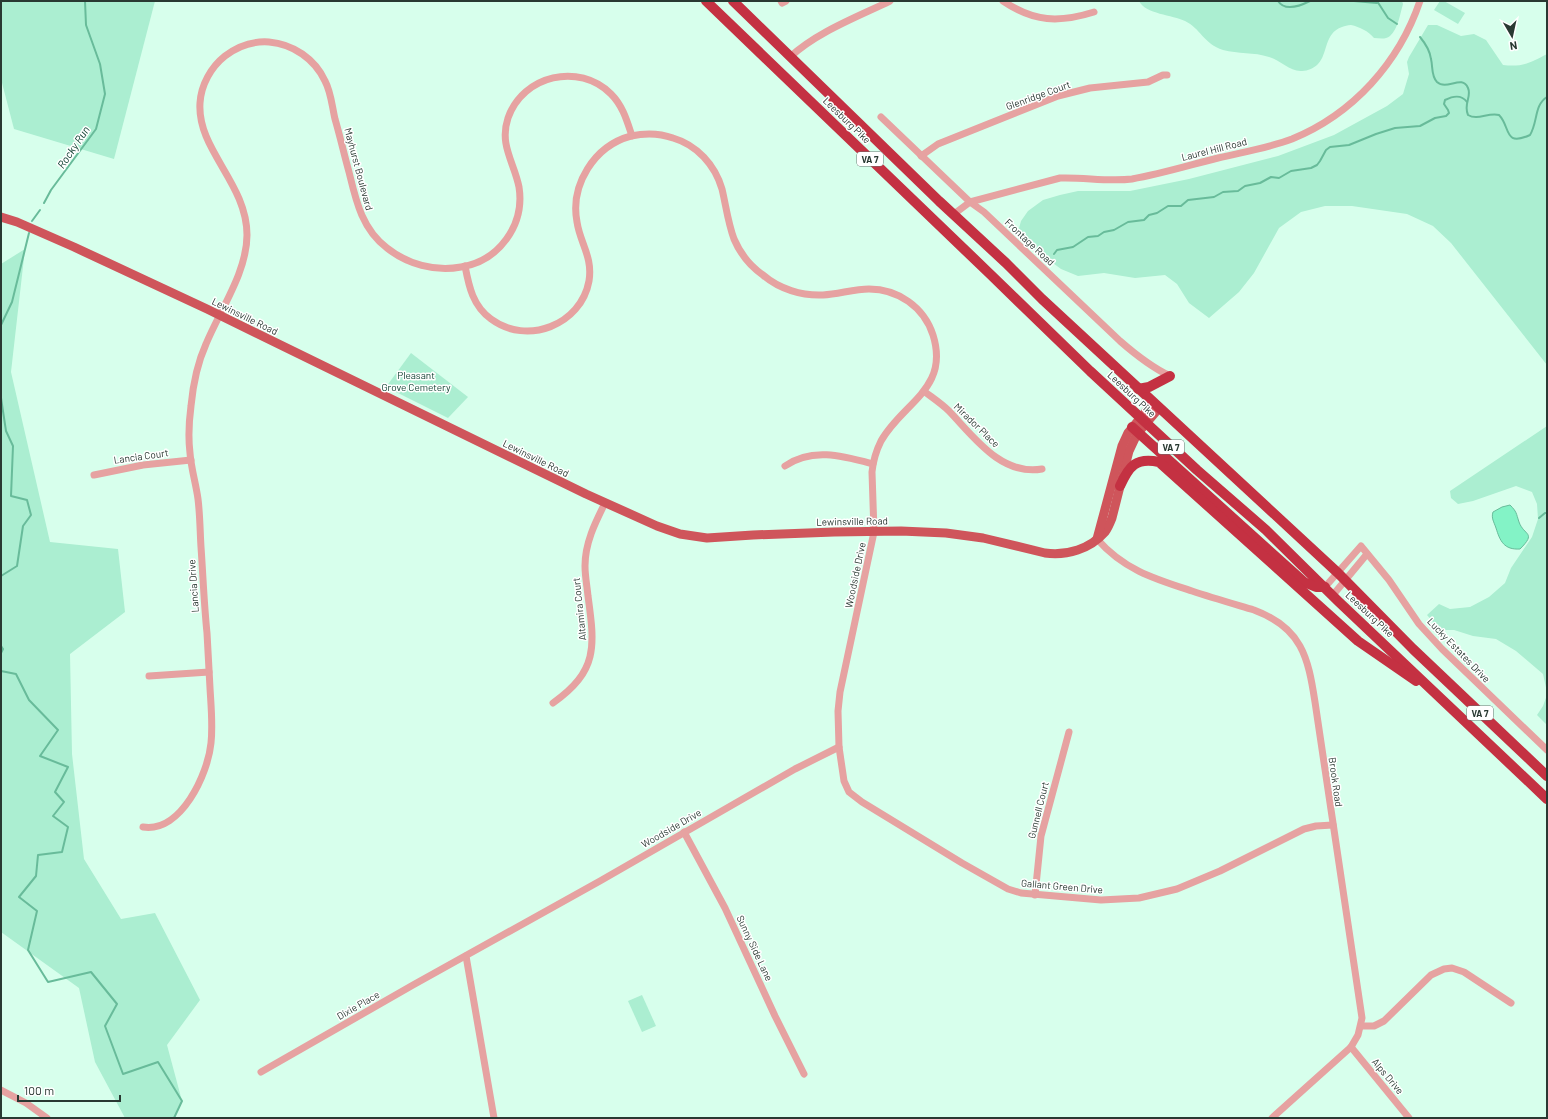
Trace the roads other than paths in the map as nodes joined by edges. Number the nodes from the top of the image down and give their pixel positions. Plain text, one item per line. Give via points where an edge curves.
1 (706, 1) edge
2 (733, 1) edge
3 (781, 1) edge
4 (786, 1) edge
5 (890, 1) edge
6 (1003, 1) edge
7 (1420, 1) edge
8 (1094, 12) dead end
9 (790, 57) junction
10 (1167, 75) dead end
11 (881, 117) dead end
12 (632, 136) junction
13 (921, 156) junction
14 (970, 202) junction
15 (954, 214) junction
16 (1, 217) edge
17 (465, 266) junction
18 (219, 316) junction
19 (1170, 376) joint
20 (1138, 389) junction
21 (925, 392) junction
22 (1156, 405) junction
23 (1143, 421) junction
24 (1135, 430) junction
25 (191, 460) junction
26 (873, 464) junction
27 (785, 466) dead end
28 (1042, 469) dead end
29 (94, 475) dead end
30 (1120, 486) junction
31 (605, 503) junction
32 (874, 532) junction
33 (1097, 538) junction
34 (1367, 554) junction
35 (1338, 573) junction
36 (1346, 581) junction
37 (1325, 587) junction
38 (1333, 595) junction
39 (209, 672) junction
40 (149, 676) dead end
41 (553, 703) dead end
42 (1445, 703) junction
43 (1069, 732) dead end
44 (839, 747) junction
45 (1547, 750) edge
46 (1547, 776) edge
47 (1547, 799) edge
48 (1333, 825) junction
49 (143, 827) dead end
50 (684, 832) junction
51 (1035, 895) junction
52 (466, 956) junction
53 (1512, 1003) dead end
54 (1361, 1026) junction
55 (1351, 1047) junction
56 (260, 1072) dead end
57 (804, 1074) dead end
58 (1, 1090) edge
59 (47, 1118) edge
60 (494, 1118) edge
61 (1272, 1118) edge
62 (1409, 1118) edge

1 - 23 highway, Leesburg Pike / VA 7
2 - 9 highway, Leesburg Pike / VA 7
3 - 4 street
5 - 9 street via 818,37
6 - 8 street via 1029,15 1053,20 1069,19
7 - 14 street, Laurel Hill Road via 1408,32 1376,79 1338,114 1302,134 1272,145 1138,178 1060,178
9 - 15 highway, Leesburg Pike / VA 7
10 - 13 street, Glenridge Court via 1148,82 1090,88 1058,96 938,144
11 - 13 street, Frontage Road
12 - 17 street, Mayhurst Boulevard via 617,100 593,81 563,76 543,81 525,92 513,107 505,136 508,157 520,197 517,218 501,246 485,258
12 - 17 street via 601,152 587,169 578,190 577,224 590,270 586,291 571,314 541,330 520,331 501,325 484,313 477,304 469,286
12 - 21 street via 656,134 678,139 706,160 718,178 730,227 740,250 756,270 775,283 809,294 823,295 880,290 897,294 914,305 928,323 935,343 935,363
13 - 14 street, Frontage Road
14 - 15 street, Laurel Hill Road
14 - 19 street, Frontage Road via 984,212 1138,358
15 - 20 highway, Leesburg Pike / VA 7
16 - 18 main road, Lewinsville Road via 74,247
17 - 18 street, Mayhurst Boulevard via 436,268 413,263 390,251 378,240 356,204 329,89 319,70 305,55 287,46 254,43 234,50 217,63 206,81 200,101 205,134 239,196 246,222 244,262
18 - 25 street, Lancia Drive via 205,345 195,378 189,439
18 - 31 main road, Lewinsville Road
19 - 20 highway via 1149,387
20 - 22 highway, Leesburg Pike / VA 7
21 - 26 street, Woodside Drive via 888,431 877,450
21 - 28 street, Mirador Place via 948,410 974,439 996,457 1018,469
22 - 23 main road, Lewinsville Road
22 - 35 highway, Leesburg Pike / VA 7
23 - 24 main road, Lewinsville Road
23 - 37 highway, Leesburg Pike / VA 7 via 1266,530
24 - 30 main road, Lewinsville Road
24 - 33 main road, Lewinsville Road via 1128,433 1117,461
24 - 37 highway via 1304,582 1316,587
25 - 29 street, Lancia Court via 143,465
25 - 39 street, Lancia Drive via 199,504
26 - 27 street via 818,454 800,458
26 - 32 street, Woodside Drive
30 - 33 main road, Lewinsville Road via 1108,529
30 - 42 highway via 1126,473 1138,462 1160,462 1358,641
31 - 32 main road, Lewinsville Road via 657,526 693,537
31 - 41 street, Altamira Court via 593,528 586,552 592,652 579,680
32 - 33 main road, Lewinsville Road via 965,535 1054,555 1077,551
32 - 44 street, Woodside Drive via 840,692
33 - 48 street, Brook Road via 1114,556 1147,576 1265,614 1293,635 1303,650 1310,673
34 - 35 street, Lucky Estates Drive via 1360,546
34 - 36 street
34 - 45 street, Lucky Estates Drive via 1442,650
35 - 36 highway, Leesburg Pike
35 - 37 street, Lucky Estates Drive
36 - 38 street
36 - 46 highway, Leesburg Pike / VA 7 via 1413,649
37 - 38 highway, Leesburg Pike / VA 7
38 - 42 highway, Leesburg Pike / VA 7
39 - 40 street
39 - 49 street, Lancia Drive via 212,732 210,753 204,773 191,798 174,817 157,827
42 - 47 highway, Leesburg Pike / VA 7
43 - 51 street, Gunnell Court via 1041,836
44 - 50 street, Woodside Drive
44 - 51 street, Gallant Green Drive via 846,787 856,797 1000,886
48 - 51 street, Gallant Green Drive via 1304,829 1196,882 1140,898 1100,900
48 - 54 street, Brook Road via 1360,1002
50 - 52 street, Woodside Drive
50 - 57 street, Sunny Side Lane via 725,908
52 - 56 street, Dixie Place
52 - 60 street
53 - 54 street via 1464,972 1452,968 1444,969 1431,975 1384,1021 1374,1026
54 - 55 street, Brook Road
55 - 61 street, Brook Road
55 - 62 street, Alps Drive
58 - 59 street

